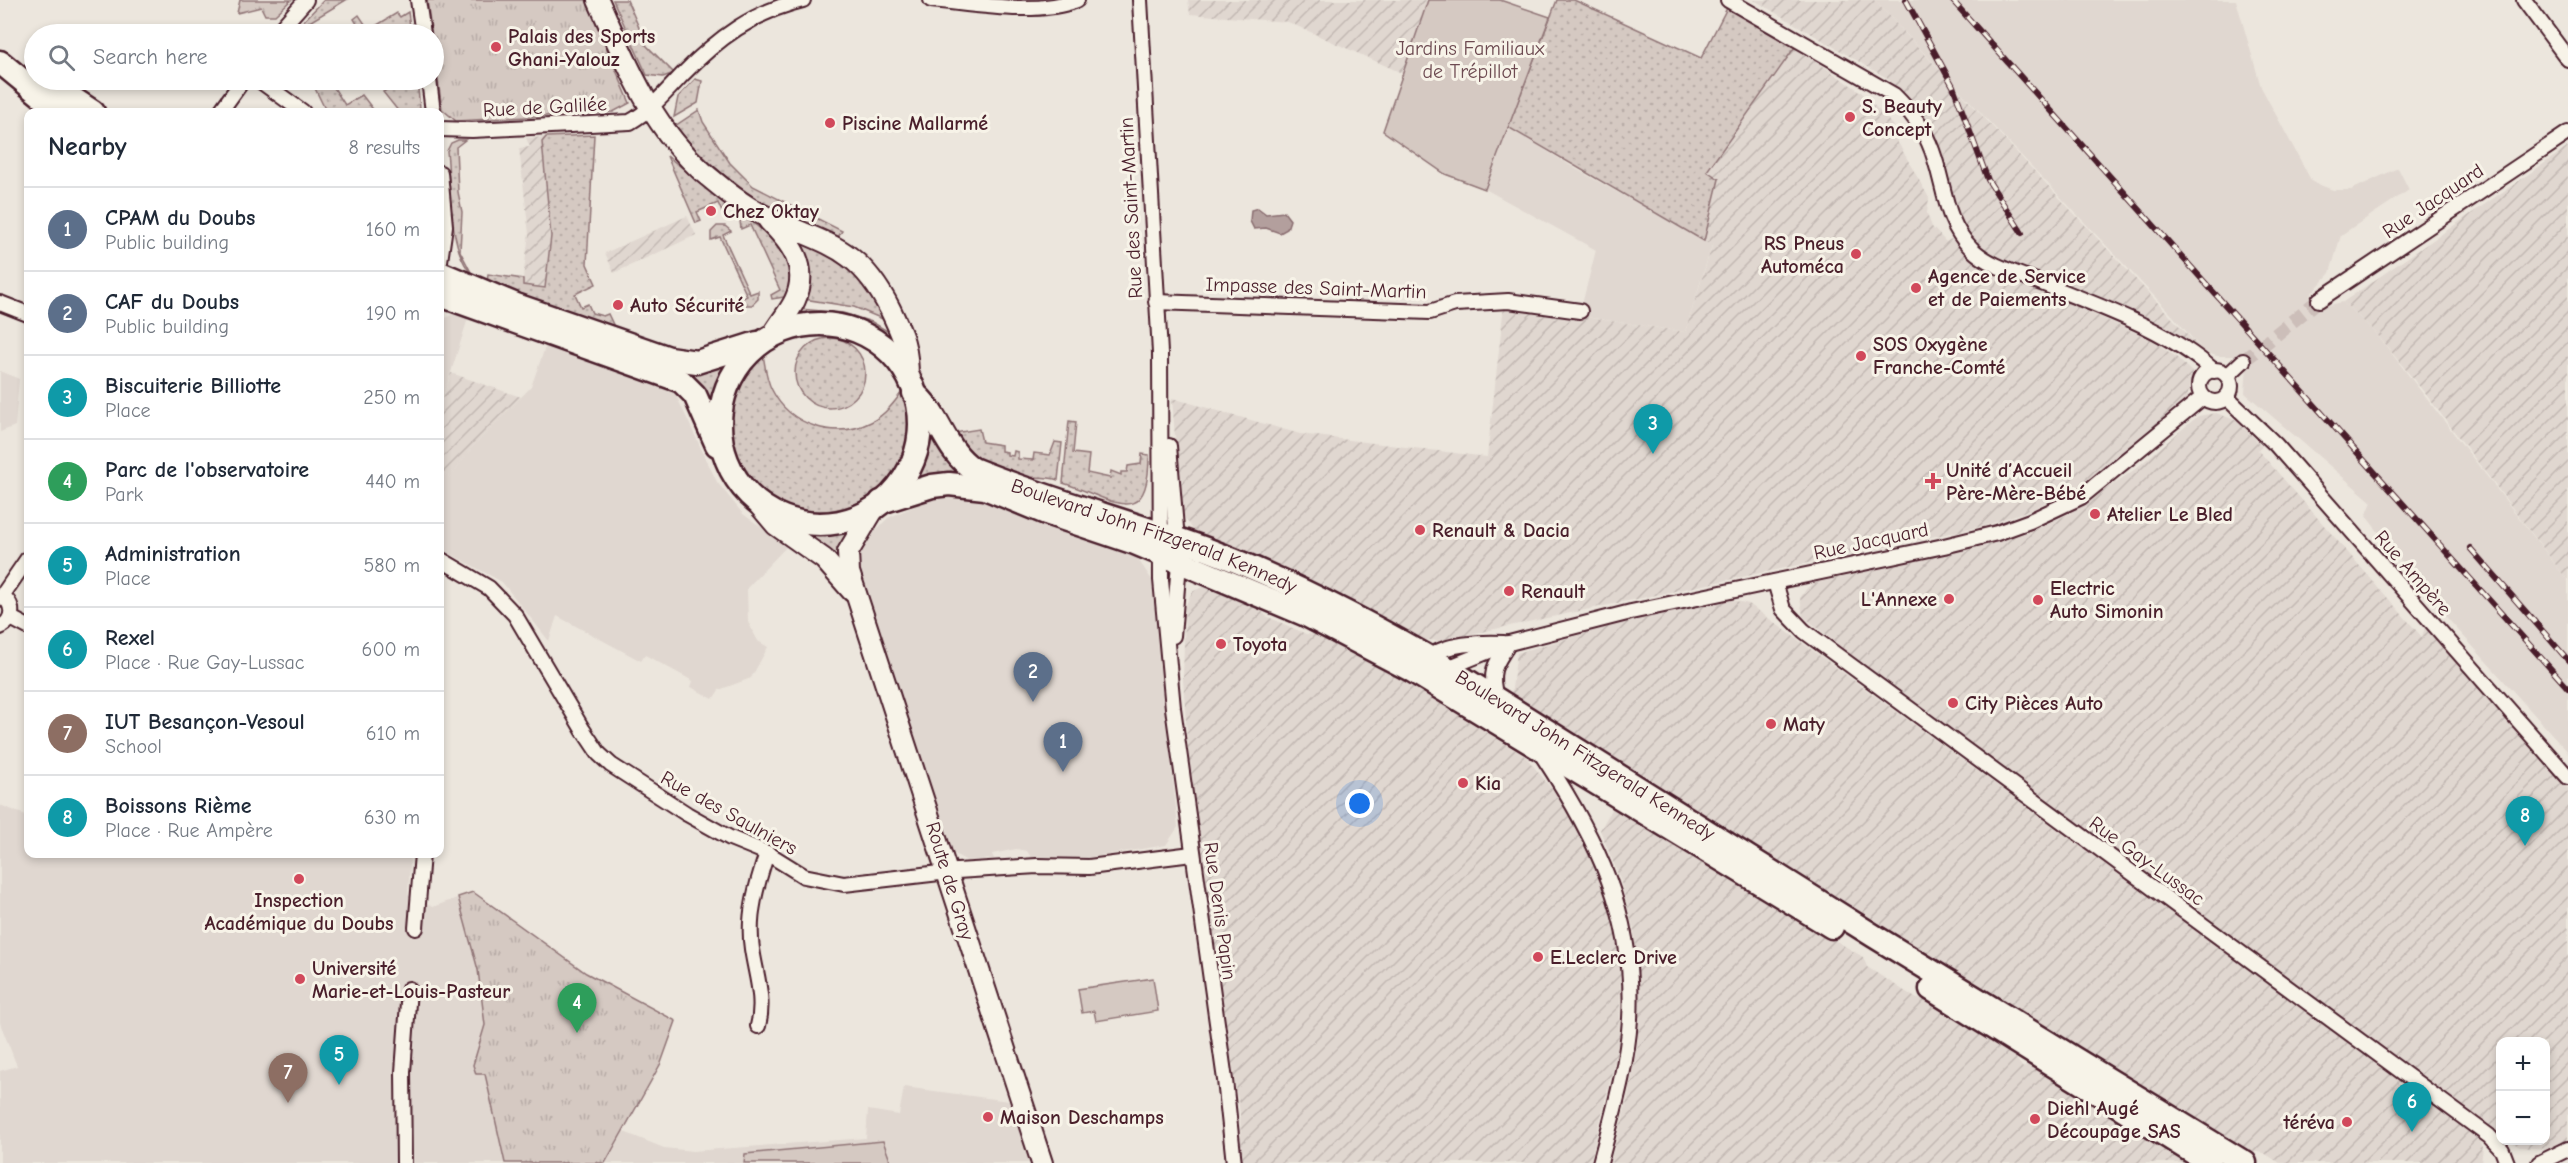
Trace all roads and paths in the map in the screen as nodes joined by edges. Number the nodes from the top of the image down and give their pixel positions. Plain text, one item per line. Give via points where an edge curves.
1 (306, 0) edge
2 (418, 0) edge
3 (598, 0) edge
4 (803, 0) edge
5 (931, 0) edge
6 (1077, 0) edge
7 (1140, 0) edge
8 (1728, 0) edge
9 (2524, 0) edge
10 (1038, 4) edge
11 (285, 24) edge
12 (422, 24) edge
13 (0, 43) edge
14 (2568, 59) edge
15 (0, 62) edge
16 (24, 63) edge
17 (24, 82) edge
18 (34, 90) edge
19 (60, 90) edge
20 (236, 90) edge
21 (273, 90) edge
22 (430, 90) edge
23 (56, 108) edge
24 (87, 108) edge
25 (223, 108) edge
26 (298, 108) edge
27 (432, 108) edge
28 (648, 108) junction
29 (444, 129) edge
30 (2568, 133) edge
31 (444, 215) edge
32 (763, 215) junction
33 (444, 233) edge
34 (444, 275) edge
35 (444, 296) edge
36 (2319, 300) tunnel mouth
37 (1156, 302) junction
38 (0, 303) edge
39 (1580, 311) dead end
40 (24, 312) edge
41 (768, 338) junction
42 (2189, 351) junction
43 (2243, 361) tunnel mouth
44 (2214, 371) junction
45 (2227, 376) junction
46 (2201, 379) junction
47 (911, 385) junction
48 (2203, 397) junction
49 (2226, 397) junction
50 (728, 463) junction
51 (754, 499) junction
52 (878, 504) junction
53 (1169, 548) junction
54 (444, 561) edge
55 (24, 563) edge
56 (1775, 582) junction
57 (1, 595) edge
58 (858, 599) junction
59 (5, 623) edge
60 (24, 626) edge
61 (1509, 644) junction
62 (1170, 664) junction
63 (1426, 667) junction
64 (1448, 668) junction
65 (1496, 698) junction
66 (1539, 750) junction
67 (2568, 777) edge
68 (767, 853) junction
69 (1192, 854) junction
70 (423, 858) edge
71 (937, 874) junction
72 (416, 928) dead end
73 (409, 989) dead end
74 (758, 1026) dead end
75 (2568, 1149) edge
76 (405, 1163) edge
77 (1042, 1163) edge
78 (1234, 1163) edge
79 (1600, 1163) edge
80 (2210, 1163) edge
81 (2245, 1163) edge
82 (2507, 1163) edge
83 (2539, 1163) edge

1 - 11 street
2 - 12 street
3 - 28 main road
4 - 28 street, Rue de Galilée via 758,15 721,37
5 - 10 street
6 - 10 street via 1065,5
7 - 37 street, Rue des Saint-Martin
8 - 42 street via 1894,95 1916,118 1930,144 1951,218 1971,248 1985,260 2105,309
9 - 14 street
13 - 16 main road
15 - 17 main road
18 - 23 main road
19 - 24 main road
20 - 25 street
21 - 26 street
22 - 27 street
28 - 29 street, Rue de Galilée via 630,122
28 - 32 main road via 673,142 703,172
30 - 36 street, Rue Jacquard
31 - 33 street
32 - 41 main road via 792,246 800,273 795,300
32 - 47 main road via 832,244 860,265 885,299 908,348
34 - 41 main road via 516,305 669,358 697,362 717,358
35 - 50 main road via 681,381 695,395 712,438
37 - 39 street, Impasse des Saint-Martin via 1430,312 1455,304 1508,301
37 - 53 street, Rue des Saint-Martin via 1161,413 1167,433
38 - 40 street
41 - 47 main road via 810,324 849,328 884,347
41 - 50 main road via 737,367 724,395 720,426
42 - 44 street
42 - 46 street
43 - 45 street
44 - 45 street
44 - 46 street
45 - 49 street via 2231,387
46 - 48 street
47 - 52 main road via 920,426 913,458 903,478
47 - 53 main road, Boulevard John Fitzgerald Kennedy via 928,404 955,454 973,469
48 - 49 street via 2212,402
48 - 56 street, Rue Jacquard via 2081,497 2030,521 1944,546
49 - 67 street, Rue Ampère via 2276,446
50 - 51 main road
51 - 52 main road via 782,516 813,523 846,520
51 - 58 main road, Route de Gray via 776,525 824,559
52 - 53 main road, Boulevard John Fitzgerald Kennedy via 932,486 985,488 1135,543
52 - 58 main road, Route de Gray via 848,552 849,572
53 - 62 street, Rue Denis Papin
53 - 62 street, Rue Denis Papin
53 - 63 main road, Boulevard John Fitzgerald Kennedy via 1304,614
54 - 68 street, Rue des Saulniers via 489,588 515,615 583,730 611,765 729,838
55 - 57 street
56 - 61 street, Rue Jacquard via 1631,612
56 - 82 street, Rue Gay-Lussac via 1783,609 1804,631 2488,1136 2502,1150
57 - 59 street via 12,608
58 - 71 main road, Route de Gray
59 - 60 street
61 - 63 street, Rue Jacquard via 1452,648
61 - 64 street, Rue Jacquard
61 - 65 street via 1494,666 1491,679
62 - 69 street, Rue Denis Papin
63 - 64 main road, Boulevard John Fitzgerald Kennedy
63 - 66 main road, Boulevard John Fitzgerald Kennedy
64 - 65 main road, Boulevard John Fitzgerald Kennedy
65 - 81 main road, Boulevard John Fitzgerald Kennedy
66 - 79 street via 1576,807 1604,863 1623,925 1630,1019 1614,1113
66 - 80 main road, Boulevard John Fitzgerald Kennedy via 1856,941
68 - 71 street, Rue des Saulniers via 804,876 830,883
68 - 74 street via 752,909 752,948 761,995
69 - 71 street, Rue des Saulniers via 1089,867 1037,866
69 - 78 street, Rue Denis Papin
70 - 72 street
71 - 77 main road, Route de Gray
73 - 76 street via 403,1072
75 - 83 street

